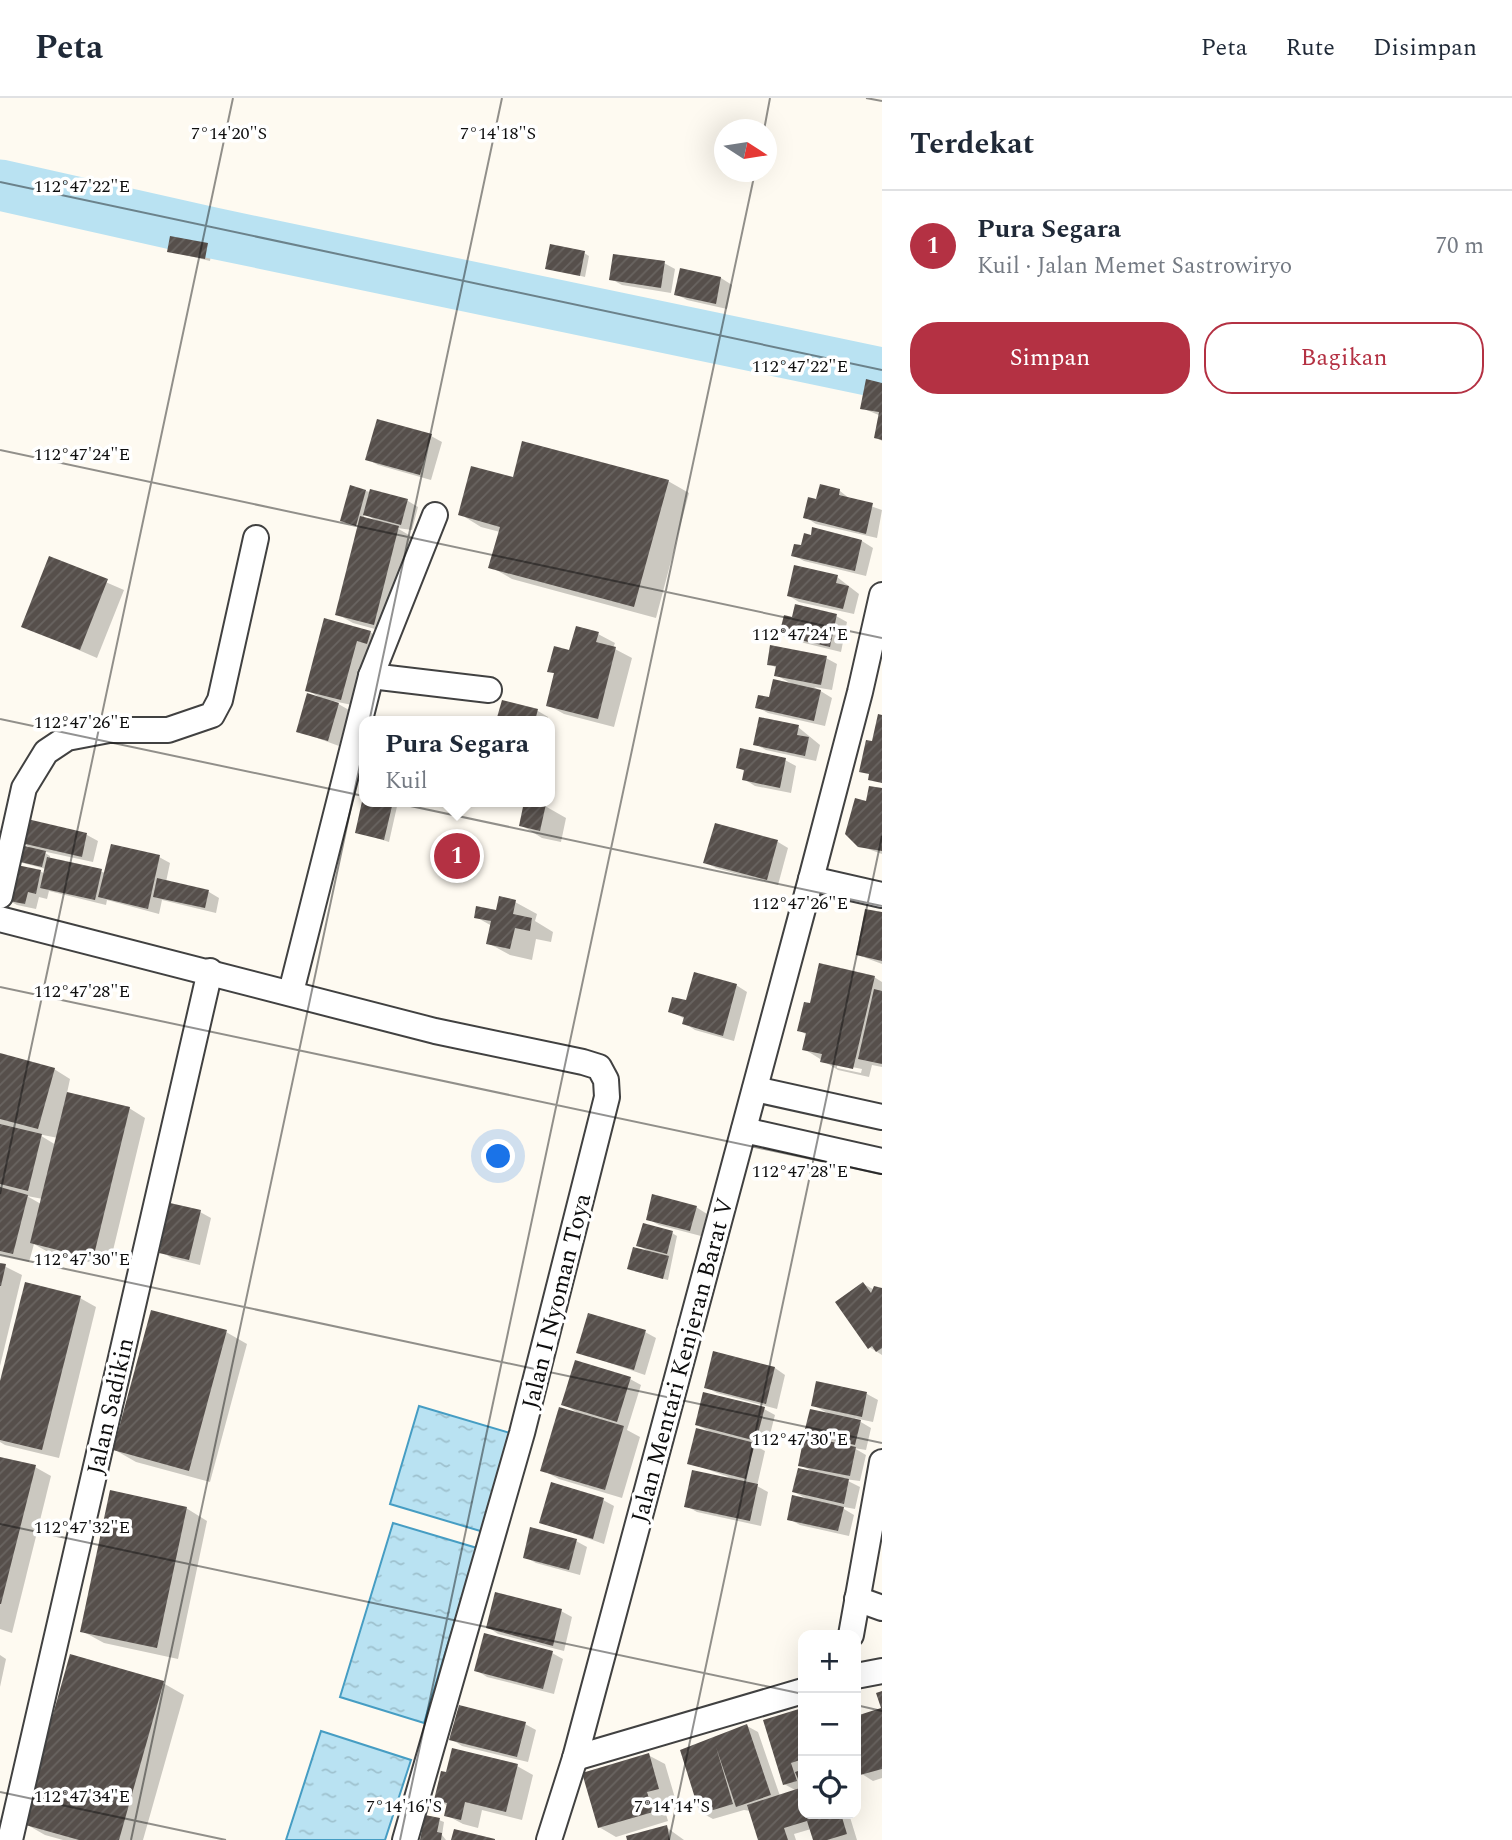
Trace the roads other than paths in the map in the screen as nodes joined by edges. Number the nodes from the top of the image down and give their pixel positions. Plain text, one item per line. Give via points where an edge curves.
1 (435, 515) dead end
2 (256, 538) dead end
3 (882, 594) edge
4 (371, 676) junction
5 (489, 690) dead end
6 (871, 695) edge
7 (361, 716) edge
8 (359, 723) edge
9 (811, 879) junction
10 (882, 895) edge
11 (0, 896) edge
12 (0, 919) edge
13 (210, 971) junction
14 (291, 992) junction
15 (755, 1089) junction
16 (882, 1118) edge
17 (744, 1130) junction
18 (882, 1161) edge
19 (882, 1462) edge
20 (857, 1599) junction
21 (882, 1608) edge
22 (852, 1630) edge
23 (882, 1671) edge
24 (861, 1675) edge
25 (798, 1692) edge
26 (575, 1758) junction
27 (10, 1840) edge
28 (405, 1840) edge
29 (549, 1840) edge

1 - 4 street
2 - 11 street via 220,700 212,715 168,730 109,730 67,737 46,752 24,788
3 - 6 street, Jalan Mentari Kenjeran Barat V
4 - 5 street
4 - 7 street
6 - 9 street, Jalan Mentari Kenjeran Barat V
8 - 14 street
9 - 10 street
9 - 15 street, Jalan Mentari Kenjeran Barat V
12 - 13 street, Jalan I Nyoman Toya
13 - 14 street, Jalan I Nyoman Toya
13 - 27 street, Jalan Sadikin
14 - 28 street, Jalan I Nyoman Toya via 435,1031 583,1062 598,1067 606,1080 607,1097 522,1433
15 - 16 street
15 - 17 street, Jalan Mentari Kenjeran Barat V
17 - 18 street
17 - 26 street, Jalan Mentari Kenjeran Barat V
19 - 20 street
20 - 21 street
20 - 22 street
23 - 24 street
25 - 26 street
26 - 29 street, Jalan Mentari Kenjeran Barat V

